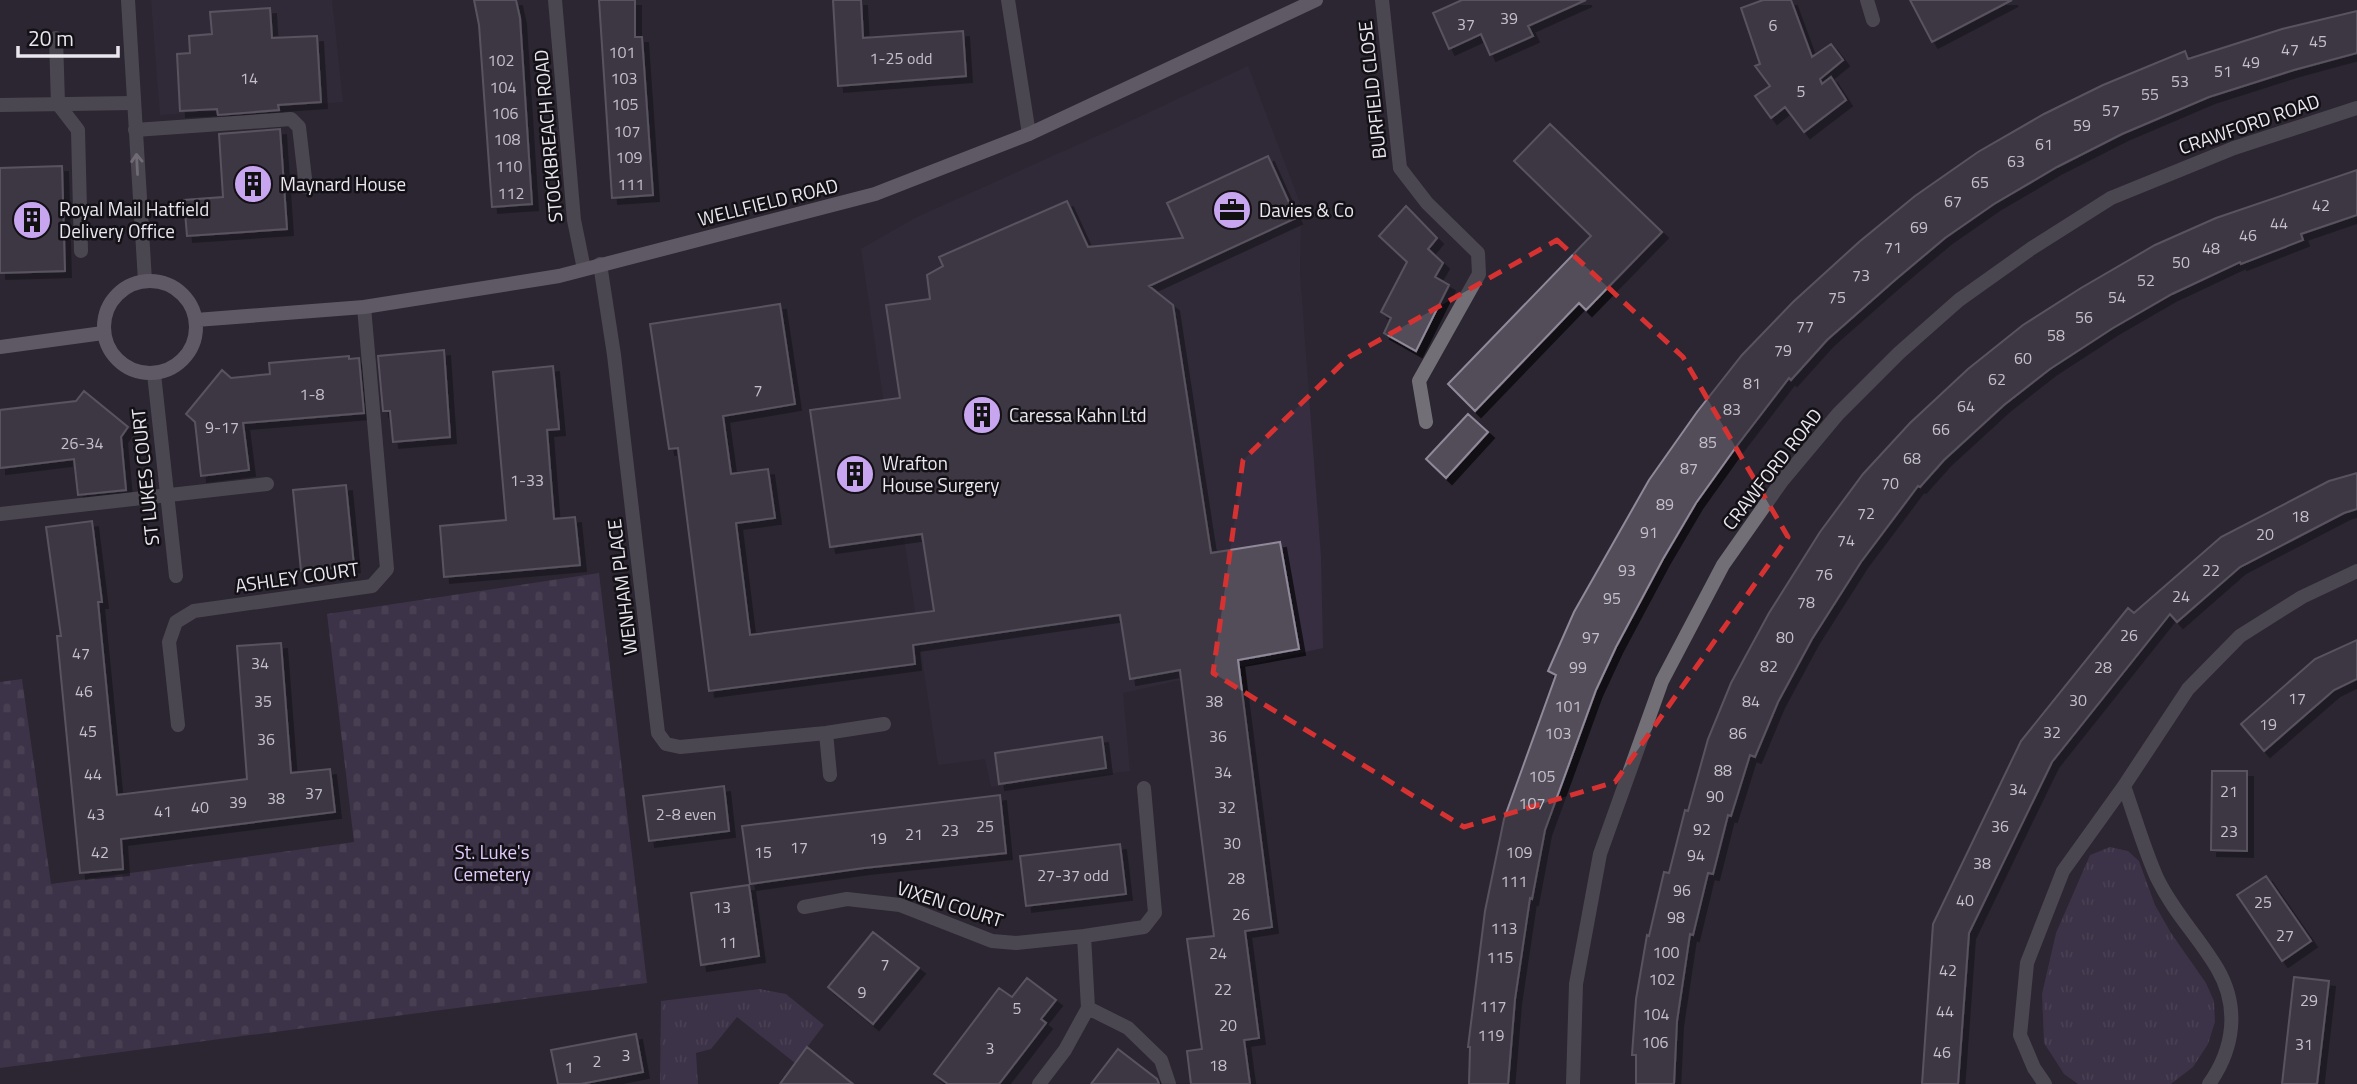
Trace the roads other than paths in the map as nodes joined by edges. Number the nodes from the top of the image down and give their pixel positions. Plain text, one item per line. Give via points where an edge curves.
1 (128, 0) edge
2 (555, 0) edge
3 (1008, 0) edge
4 (1316, 0) edge
5 (1382, 0) edge
6 (1867, 0) edge
7 (1873, 20) dead end
8 (56, 38) dead end
9 (134, 103) junction
10 (58, 104) junction
11 (0, 105) edge
12 (2357, 108) edge
13 (135, 130) junction
14 (1029, 134) junction
15 (306, 187) dead end
16 (81, 251) dead end
17 (600, 264) junction
18 (584, 269) junction
19 (145, 281) junction
20 (364, 307) junction
21 (196, 320) junction
22 (103, 333) junction
23 (0, 347) edge
24 (154, 374) junction
25 (1426, 422) dead end
26 (267, 484) dead end
27 (165, 496) junction
28 (0, 514) edge
29 (2357, 571) edge
30 (176, 576) dead end
31 (884, 724) dead end
32 (178, 725) dead end
33 (826, 733) junction
34 (830, 775) dead end
35 (2124, 786) junction
36 (1143, 788) dead end
37 (804, 907) dead end
38 (1084, 936) junction
39 (1088, 1008) junction
40 (1039, 1084) edge
41 (1169, 1084) edge
42 (1573, 1084) edge
43 (2045, 1084) edge
44 (2209, 1084) edge

1 - 9 street
2 - 18 street, STOCKBREACH ROAD via 574,220
3 - 14 street
4 - 14 main road, WELLFIELD ROAD
5 - 25 street, BURFIELD CLOSE via 1400,168 1427,203 1478,253 1479,274 1419,381
6 - 7 street
8 - 10 street
9 - 10 street
9 - 13 street
10 - 11 street
10 - 16 street via 78,130
12 - 42 street, CRAWFORD ROAD via 2234,148 2124,192 2032,248 1959,300 1899,354 1838,414 1782,481 1723,565 1662,681 1600,854 1576,984
13 - 15 street via 291,119 299,127
19 -> 13 street
14 - 17 main road, WELLFIELD ROAD via 875,194
17 - 18 main road, WELLFIELD ROAD
17 - 33 street, WENHAM PLACE via 658,733 666,744 680,747
18 - 20 main road, WELLFIELD ROAD
19 - 21 main road via 169,285 186,298
19 - 22 main road via 122,290 106,310
20 - 21 main road, WELLFIELD ROAD
20 - 32 street, ASHLEY COURT via 387,569 372,586 194,611 176,622 169,642
21 - 24 main road via 192,346 173,368
22 - 23 main road
22 - 24 main road via 109,351 131,371
24 - 27 street, ST LUKES COURT
26 - 27 street
27 - 28 street
27 - 30 street, ST LUKES COURT
29 - 35 street via 2302,597 2240,636 2188,689
31 - 33 street, WENHAM PLACE
33 - 34 street
35 - 43 street via 2063,872 2027,963 2020,1035
35 - 44 street via 2157,877 2180,919 2218,969 2230,1000 2232,1035 2223,1064
36 - 38 street, VIXEN COURT via 1155,914 1144,927
37 - 38 street, VIXEN COURT via 847,899 900,905 992,941
38 - 39 street
39 - 40 street
39 - 41 street via 1128,1028 1161,1060

